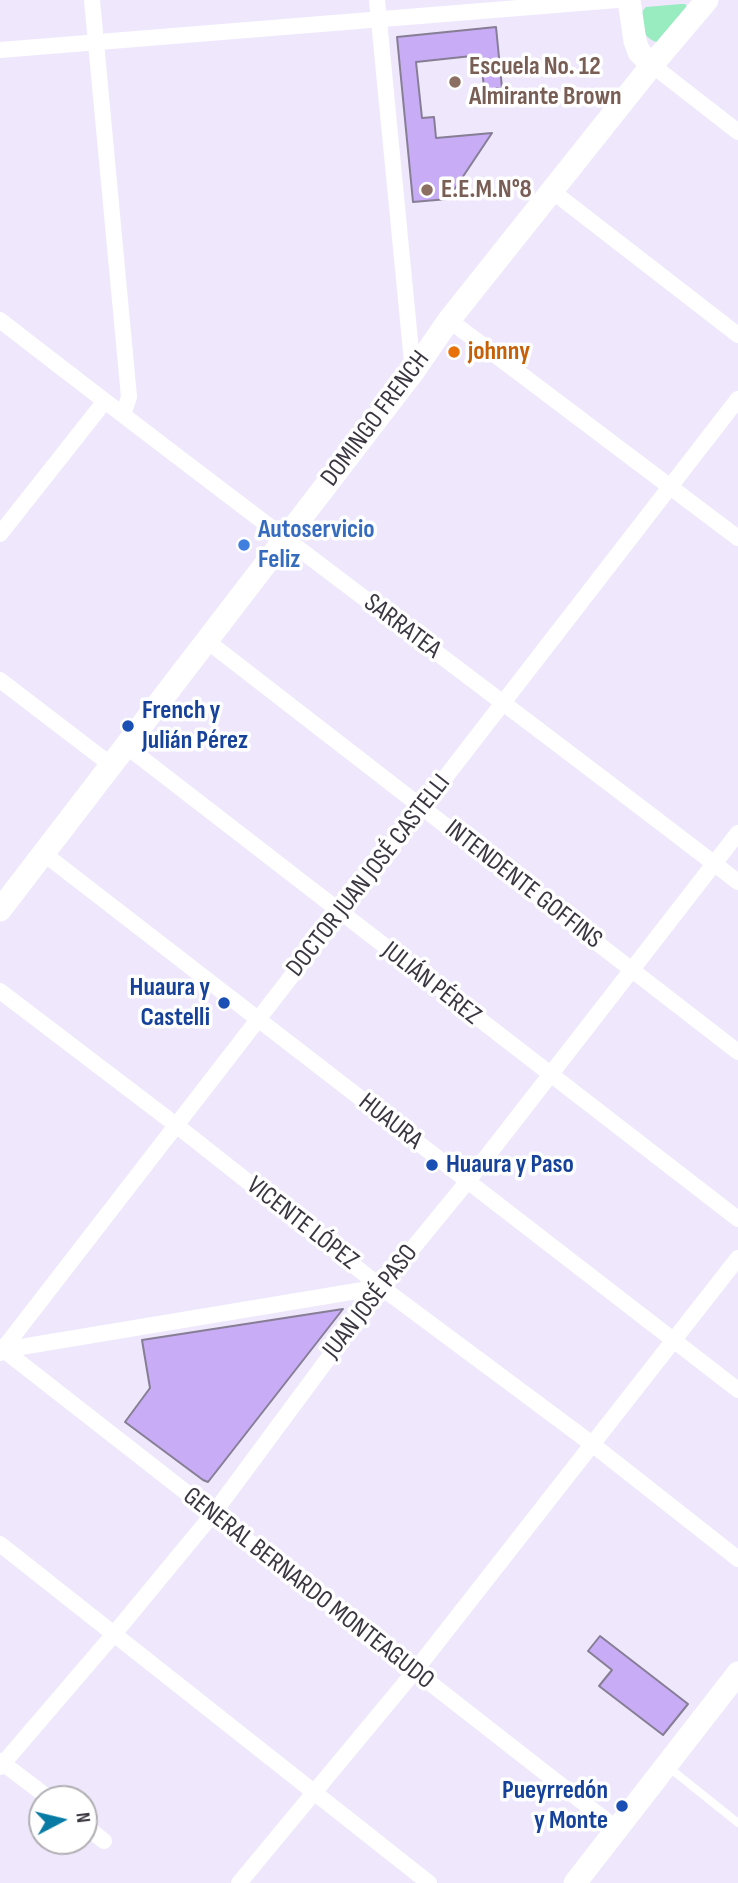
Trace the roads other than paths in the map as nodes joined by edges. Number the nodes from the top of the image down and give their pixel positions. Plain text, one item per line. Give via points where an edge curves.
1 (92, 0) edge
2 (377, 0) edge
3 (617, 0) edge
4 (629, 0) edge
5 (707, 0) edge
6 (379, 18) junction
7 (96, 43) junction
8 (0, 50) edge
9 (652, 65) junction
10 (738, 132) edge
11 (552, 191) junction
12 (0, 320) edge
13 (449, 320) junction
14 (738, 335) edge
15 (413, 372) junction
16 (738, 399) edge
17 (105, 401) junction
18 (123, 415) junction
19 (669, 487) junction
20 (0, 534) edge
21 (738, 538) edge
22 (285, 540) junction
23 (207, 641) junction
24 (0, 680) edge
25 (505, 703) junction
26 (118, 756) junction
27 (423, 807) junction
28 (738, 833) edge
29 (43, 853) junction
30 (715, 864) junction
31 (738, 882) edge
32 (0, 910) edge
33 (340, 913) junction
34 (633, 970) junction
35 (0, 991) edge
36 (258, 1018) junction
37 (738, 1052) edge
38 (550, 1075) junction
39 (176, 1125) junction
40 (467, 1182) junction
41 (738, 1219) edge
42 (738, 1258) edge
43 (381, 1287) junction
44 (674, 1341) junction
45 (1, 1350) edge
46 (738, 1390) edge
47 (592, 1444) junction
48 (213, 1514) junction
49 (0, 1544) edge
50 (738, 1559) edge
51 (114, 1634) junction
52 (414, 1672) junction
53 (738, 1673) edge
54 (1, 1764) edge
55 (667, 1766) junction
56 (30, 1785) edge
57 (314, 1793) junction
58 (738, 1823) edge
59 (617, 1829) junction
60 (98, 1836) edge
61 (104, 1841) dead end
62 (239, 1883) edge
63 (429, 1883) edge
64 (575, 1883) edge

1 - 7 street
2 - 6 street
3 - 6 street
4 - 9 street via 635,41
5 - 9 street, DOMINGO FRENCH
6 - 7 street
6 - 15 street
7 - 8 street
7 - 18 street via 130,397
9 - 10 street
9 - 11 street, DOMINGO FRENCH
11 - 13 street, DOMINGO FRENCH
11 - 14 street
12 - 17 street, SARRATEA
13 - 15 street, DOMINGO FRENCH
13 - 19 street
15 - 22 street, DOMINGO FRENCH
16 - 19 street, DOCTOR JUAN JOSÉ CASTELLI
17 - 18 street, SARRATEA
17 - 20 street
18 - 22 street, SARRATEA
19 - 21 street
19 - 25 street, DOCTOR JUAN JOSÉ CASTELLI
22 - 23 street, DOMINGO FRENCH
22 - 25 street, SARRATEA
23 - 26 street, DOMINGO FRENCH
23 - 27 street, INTENDENTE GOFFINS
24 - 26 street, JULIÁN PÉREZ
25 - 27 street, DOCTOR JUAN JOSÉ CASTELLI
25 - 30 street, SARRATEA
26 - 29 street, DOMINGO FRENCH
26 - 33 street, JULIÁN PÉREZ
27 - 33 street, DOCTOR JUAN JOSÉ CASTELLI
27 - 34 street, INTENDENTE GOFFINS
28 - 30 street, JUAN JOSÉ PASO
29 - 32 street, DOMINGO FRENCH
29 - 36 street, HUAURA
30 - 31 street, SARRATEA
30 - 34 street, JUAN JOSÉ PASO
33 - 36 street, DOCTOR JUAN JOSÉ CASTELLI
33 - 38 street, JULIÁN PÉREZ
34 - 37 street, INTENDENTE GOFFINS
34 - 38 street, JUAN JOSÉ PASO
35 - 39 street, VICENTE LÓPEZ
36 - 39 street, DOCTOR JUAN JOSÉ CASTELLI
36 - 40 street, HUAURA
38 - 40 street, JUAN JOSÉ PASO
38 - 41 street, JULIÁN PÉREZ
39 - 43 street, VICENTE LÓPEZ
39 - 45 street, DOCTOR JUAN JOSÉ CASTELLI
40 - 43 street, JUAN JOSÉ PASO
40 - 44 street, HUAURA
42 - 44 street
43 - 45 street
43 - 47 street, VICENTE LÓPEZ
43 - 48 street, JUAN JOSÉ PASO
44 - 46 street, HUAURA
44 - 47 street
45 - 48 street, GENERAL BERNARDO MONTEAGUDO
47 - 50 street, VICENTE LÓPEZ
47 - 52 street
48 - 51 street, JUAN JOSÉ PASO
48 - 52 street, GENERAL BERNARDO MONTEAGUDO
49 - 51 street
51 - 54 street, JUAN JOSÉ PASO
51 - 57 street
52 - 57 street
52 - 59 street, GENERAL BERNARDO MONTEAGUDO
53 - 55 street
54 - 56 street
55 - 58 lane
55 - 59 street
57 - 62 street
57 - 63 street
59 - 64 street
60 - 61 street

